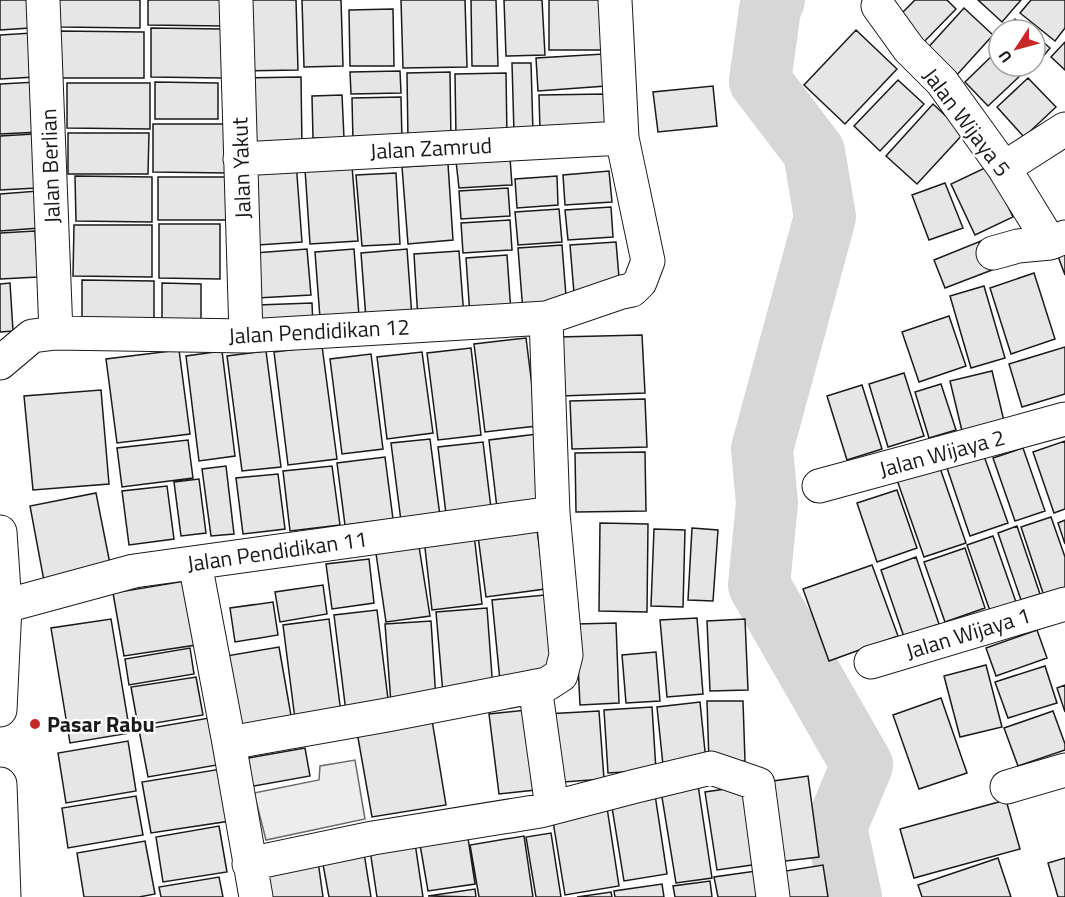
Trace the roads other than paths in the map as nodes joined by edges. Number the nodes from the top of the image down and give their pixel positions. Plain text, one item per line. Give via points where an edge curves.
1 (43, 0) edge
2 (236, 0) edge
3 (615, 0) edge
4 (878, 6) dead end
5 (1065, 129) edge
6 (622, 138) junction
7 (240, 159) junction
8 (1004, 168) junction
9 (1057, 240) edge
10 (993, 253) dead end
11 (546, 318) junction
12 (56, 333) junction
13 (246, 336) junction
14 (0, 363) edge
15 (1065, 419) edge
16 (819, 486) dead end
17 (553, 513) junction
18 (0, 532) edge
19 (195, 563) junction
20 (1065, 604) edge
21 (5, 606) junction
22 (871, 662) dead end
23 (535, 686) junction
24 (0, 710) edge
25 (229, 744) junction
26 (1065, 770) edge
27 (0, 784) edge
28 (1007, 787) dead end
29 (552, 808) junction
30 (249, 864) junction
31 (4, 897) edge
32 (256, 897) edge
33 (773, 897) edge

1 - 12 street, Jalan Berlian
2 - 7 street, Jalan Yakut
3 - 6 street
4 - 8 street, Jalan Wijaya 5 via 909,49 942,81
5 - 8 street
6 - 7 street, Jalan Zamrud
6 - 11 street, Jalan Pendidikan 12 via 648,261 640,282 632,290
7 - 13 street, Jalan Yakut
8 - 9 street, Jalan Wijaya 5
9 - 10 street
11 - 13 street, Jalan Pendidikan 12
11 - 17 street
12 - 13 street, Jalan Pendidikan 12
12 - 14 street, Jalan Pendidikan 12 via 32,336
15 - 16 street, Jalan Wijaya 2
17 - 19 street, Jalan Pendidikan 11
17 - 23 street via 566,655 561,675
18 - 21 street
19 - 21 street, Jalan Pendidikan 11 via 134,571
19 - 25 street
20 - 22 street, Jalan Wijaya 1
21 - 24 street
23 - 25 street
23 - 29 street
25 - 30 street
26 - 28 street
27 - 31 street
29 - 30 street via 373,838
29 - 33 street via 711,768 758,784
30 - 32 street

